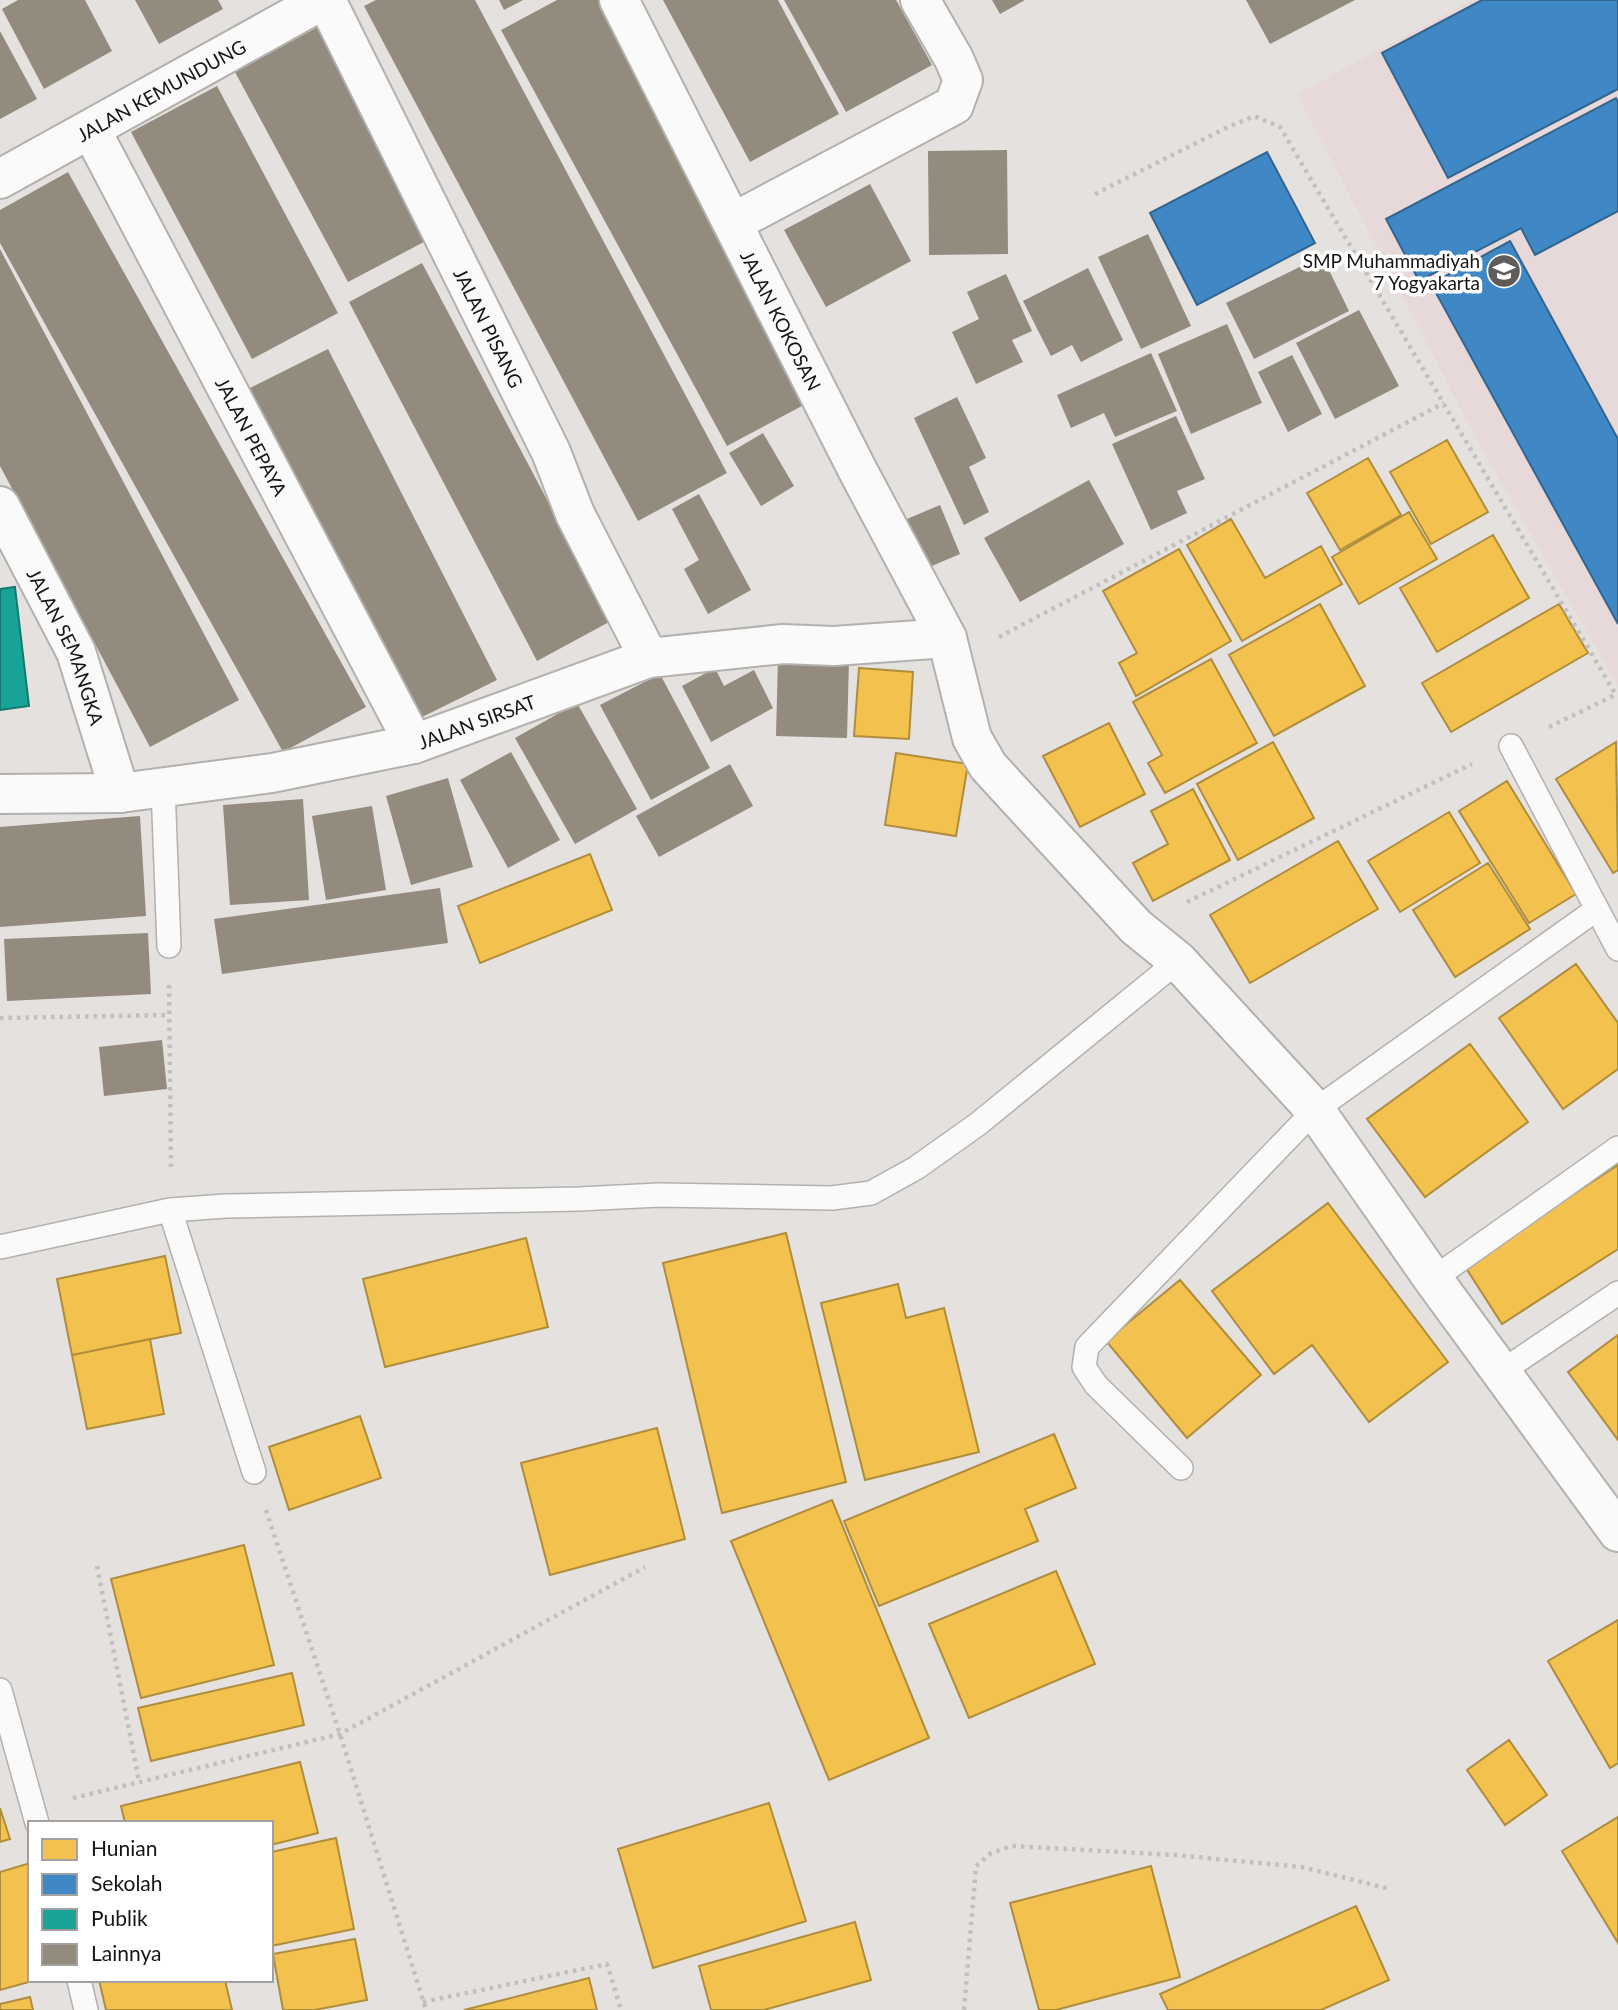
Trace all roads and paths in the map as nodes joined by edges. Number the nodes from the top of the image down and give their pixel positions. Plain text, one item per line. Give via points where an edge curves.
1 (324, 0) edge
2 (619, 0) edge
3 (920, 0) edge
4 (91, 130) junction
5 (0, 179) edge
6 (1096, 194) dead end
7 (734, 222) junction
8 (1444, 403) junction
9 (0, 506) edge
10 (950, 650) junction
11 (649, 658) junction
12 (1617, 694) edge
13 (414, 744) junction
14 (1511, 746) junction
15 (163, 786) junction
16 (120, 793) junction
17 (0, 794) edge
18 (1597, 909) junction
19 (1136, 927) junction
20 (169, 946) joint
21 (1618, 949) edge
22 (1178, 961) junction
23 (169, 1015) junction
24 (0, 1018) edge
25 (1315, 1110) junction
26 (1618, 1148) edge
27 (170, 1210) junction
28 (0, 1247) edge
29 (1433, 1279) junction
30 (1618, 1293) edge
31 (1502, 1372) junction
32 (1181, 1468) dead end
33 (254, 1472) joint
34 (1618, 1532) edge
35 (97, 1566) dead end
36 (645, 1567) dead end
37 (0, 1690) edge
38 (340, 1734) junction
39 (139, 1781) junction
40 (35, 1815) edge
41 (1390, 1889) dead end
42 (79, 1982) edge
43 (423, 2003) junction
44 (86, 2010) edge
45 (426, 2010) edge
46 (621, 2010) edge
47 (964, 2010) edge

1 - 4 street, JALAN KEMUNDUNG
1 - 11 street, JALAN PISANG
2 - 7 street, JALAN KOKOSAN
3 - 7 street via 962,80 954,105
4 - 5 street, JALAN KEMUNDUNG
4 - 13 street, JALAN PEPAYA
6 - 8 path via 1254,116 1279,127
7 - 10 street, JALAN KOKOSAN
8 - 10 path
8 - 12 path
9 - 16 street, JALAN SEMANGKA via 76,652
10 - 11 street, JALAN SIRSAT via 783,644
10 - 19 street, JALAN KOKOSAN via 972,738 988,766
11 - 13 street, JALAN SIRSAT
12 - 14 path
13 - 15 street, JALAN SIRSAT via 272,773
14 - 18 lane
14 - 19 path
15 - 16 street, JALAN SIRSAT
15 - 20 lane
16 - 17 street, JALAN SIRSAT
18 - 21 lane
18 - 25 lane
19 - 22 street, JALAN KOKOSAN
20 - 23 path
22 - 25 street, JALAN KOKOSAN
22 - 27 lane via 978,1124 871,1193 832,1198 659,1195
23 - 24 path
23 - 27 path
25 - 29 street, JALAN KOKOSAN
25 - 32 lane via 1087,1347 1084,1367 1096,1385
26 - 29 lane
27 - 28 lane
27 - 33 lane
29 - 31 street, JALAN KOKOSAN
30 - 31 lane
31 - 34 street, JALAN KOKOSAN
33 - 38 path
35 - 39 path
36 - 38 path
37 - 40 lane
38 - 39 path
38 - 43 path
39 - 40 path
41 - 47 path via 1302,1867 1012,1846 991,1853 976,1866
42 - 44 lane
43 - 45 path
43 - 46 path via 607,1964

